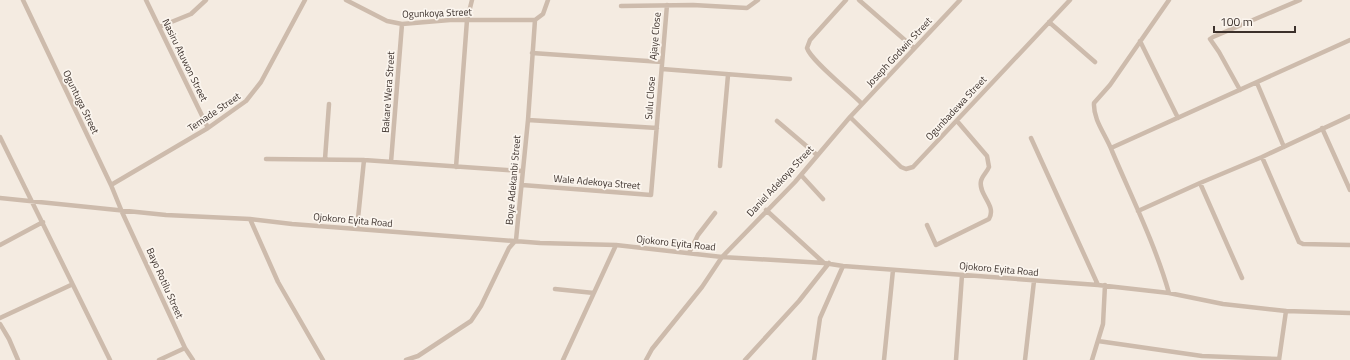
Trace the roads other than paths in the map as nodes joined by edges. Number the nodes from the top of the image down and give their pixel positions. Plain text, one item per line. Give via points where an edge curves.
1 (23, 0) edge
2 (146, 0) edge
3 (206, 0) edge
4 (305, 0) edge
5 (346, 0) edge
6 (472, 0) edge
7 (548, 0) edge
8 (758, 0) edge
9 (846, 0) edge
10 (859, 0) edge
11 (960, 0) edge
12 (1070, 0) edge
13 (1169, 0) edge
14 (1300, 0) edge
15 (667, 5) junction
16 (621, 6) dead end
17 (467, 20) junction
18 (535, 20) junction
19 (1049, 22) junction
20 (402, 24) junction
21 (160, 27) junction
22 (1350, 40) edge
23 (1140, 41) junction
24 (914, 48) junction
25 (532, 53) junction
26 (662, 62) junction
27 (1095, 62) dead end
28 (662, 69) junction
29 (728, 75) junction
30 (790, 79) dead end
31 (1258, 83) junction
32 (1240, 90) junction
33 (329, 104) dead end
34 (862, 104) junction
35 (1350, 116) edge
36 (850, 117) junction
37 (1178, 118) junction
38 (528, 120) junction
39 (957, 121) junction
40 (777, 122) dead end
41 (208, 128) junction
42 (657, 128) junction
43 (1322, 128) junction
44 (0, 137) edge
45 (1031, 138) dead end
46 (1284, 147) junction
47 (1111, 148) junction
48 (817, 155) junction
49 (1262, 158) junction
50 (266, 159) dead end
51 (326, 159) junction
52 (364, 160) junction
53 (392, 162) junction
54 (456, 166) junction
55 (720, 166) dead end
56 (522, 171) junction
57 (801, 175) junction
58 (1200, 182) junction
59 (111, 185) junction
60 (522, 185) junction
61 (1350, 190) edge
62 (0, 198) edge
63 (823, 199) dead end
64 (31, 201) junction
65 (766, 210) junction
66 (122, 212) junction
67 (1138, 212) junction
68 (715, 213) dead end
69 (250, 219) junction
70 (43, 222) junction
71 (927, 225) dead end
72 (357, 228) junction
73 (516, 240) junction
74 (0, 245) edge
75 (616, 245) junction
76 (1350, 245) edge
77 (689, 253) junction
78 (722, 257) junction
79 (826, 263) junction
80 (843, 266) junction
81 (893, 270) junction
82 (962, 275) junction
83 (1242, 278) dead end
84 (1034, 281) junction
85 (71, 285) junction
86 (1098, 285) junction
87 (1105, 285) junction
88 (555, 290) dead end
89 (594, 293) junction
90 (1168, 294) junction
91 (1286, 311) junction
92 (1350, 313) edge
93 (0, 318) edge
94 (0, 324) edge
95 (1098, 341) junction
96 (184, 348) junction
97 (419, 358) edge
98 (1279, 359) edge
99 (18, 360) edge
100 (110, 360) edge
101 (159, 360) edge
102 (193, 360) edge
103 (323, 360) edge
104 (406, 360) edge
105 (563, 360) edge
106 (646, 360) edge
107 (745, 360) edge
108 (814, 360) edge
109 (884, 360) edge
110 (956, 360) edge
111 (1025, 360) edge
112 (1092, 360) edge

1 - 59 street, Oguntuga Street
2 - 21 street, Nasiru Atuwon Street
3 - 21 street via 191,14
4 - 41 street, Temade Street via 252,96
5 - 20 street, Ogunkoya Street via 387,21
6 - 17 street
7 - 18 street via 543,14
8 - 15 street via 747,8
9 - 34 street via 810,40 807,48 813,60
10 - 24 street
11 - 24 street, Joseph Godwin Street
12 - 19 street, Ogunbadewa Street
13 - 23 street
14 - 32 street via 1210,39
15 - 16 street
15 - 26 street, Ajaye Close
17 - 18 street, Ogunkoya Street
17 - 20 street, Ogunkoya Street
17 - 54 street
18 - 25 street, Boye Adekanbi Street
19 - 27 street
19 - 39 street, Ogunbadewa Street
20 - 53 street, Bakare Wera Street
21 - 41 street, Nasiru Atuwon Street
22 - 31 street
23 - 37 street
23 - 47 street via 1110,85 1094,103 1093,111
24 - 34 street, Joseph Godwin Street
25 - 26 street
25 - 38 street, Boye Adekanbi Street
26 - 28 street, Ajaye Close
28 - 29 street
28 - 42 street, Sulu Close
29 - 30 street
29 - 55 street
31 - 32 street
31 - 46 street
32 - 37 street
33 - 51 street
34 - 36 street, Joseph Godwin Street
35 - 43 street
36 - 39 street, Ogunbadewa Street via 906,169 913,167
36 - 48 street, Daniel Adekoya Street
37 - 47 street
38 - 42 street
38 - 56 street, Boye Adekanbi Street
39 - 71 street via 980,145 989,163 981,184 992,209 991,216 936,245
40 - 48 street
41 - 59 street, Temade Street
42 - 60 street, Wale Adekoya Street via 651,195
43 - 46 street
43 - 61 street
44 - 64 street
45 - 86 street
46 - 49 street
47 - 67 street
48 - 57 street, Daniel Adekoya Street
49 - 58 street
49 - 76 street via 1299,242
50 - 51 street
51 - 52 street
52 - 53 street
52 - 72 street
53 - 54 street
54 - 56 street
56 - 60 street, Boye Adekanbi Street
57 - 63 street
57 - 65 street, Daniel Adekoya Street
58 - 67 street
58 - 83 street
59 - 66 street, Oguntuga Street
60 - 73 street, Boye Adekanbi Street
62 - 64 street, Ojokoro Eyita Road
64 - 66 street, Ojokoro Eyita Road
64 - 70 street
65 - 78 street, Daniel Adekoya Street
65 - 79 street
66 - 69 street, Ojokoro Eyita Road
66 - 96 street, Bayo Rotilu Street
67 - 90 street via 1154,249
68 - 77 street via 698,235
69 - 72 street, Ojokoro Eyita Road
69 - 103 street via 278,282
70 - 74 street
70 - 85 street
72 - 73 street, Ojokoro Eyita Road via 422,235
73 - 75 street, Ojokoro Eyita Road
73 - 97 street via 509,248 471,321
75 - 77 street, Ojokoro Eyita Road
75 - 89 street
77 - 78 street, Ojokoro Eyita Road
78 - 79 street, Ojokoro Eyita Road
78 - 106 street, Daniel Adekoya Street
79 - 80 street, Ojokoro Eyita Road
79 - 107 street via 798,301
80 - 81 street, Ojokoro Eyita Road
80 - 108 street via 820,318
81 - 82 street, Ojokoro Eyita Road
81 - 109 street
82 - 84 street, Ojokoro Eyita Road
82 - 110 street
84 - 86 street, Ojokoro Eyita Road
84 - 111 street
85 - 93 street
85 - 100 street
86 - 87 street, Ojokoro Eyita Road
87 - 90 street, Ojokoro Eyita Road
87 - 95 street via 1103,324
88 - 89 street
89 - 105 street
90 - 91 street, Ojokoro Eyita Road via 1223,304
91 - 92 street, Ojokoro Eyita Road
91 - 98 street
94 - 99 street via 10,339
95 - 98 street via 1202,356
95 - 112 street
96 - 101 street
96 - 102 street, Bayo Rotilu Street
97 - 104 street

